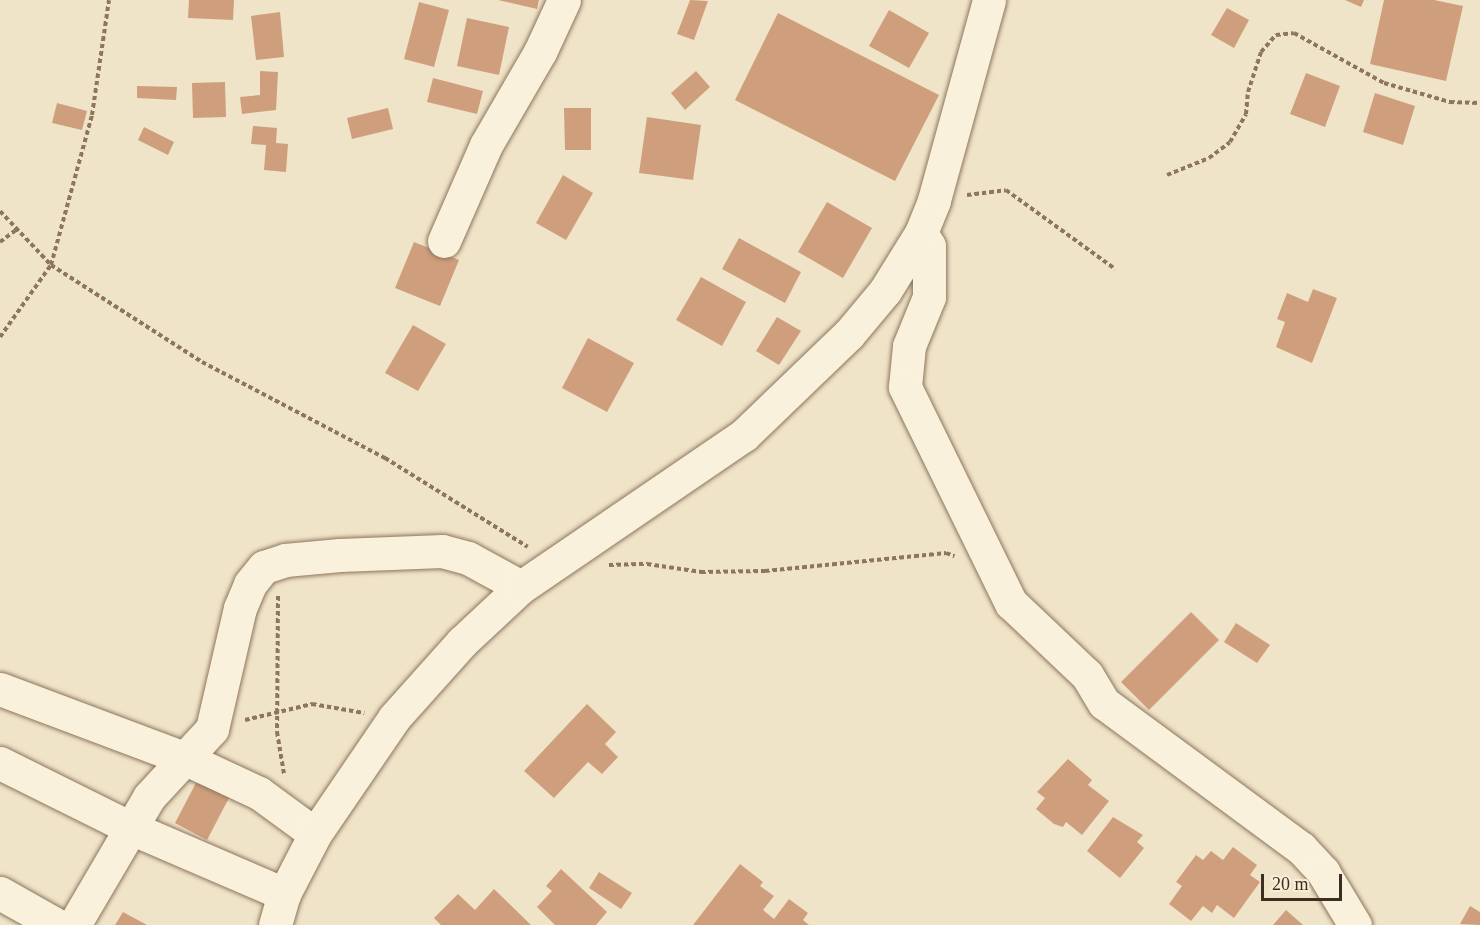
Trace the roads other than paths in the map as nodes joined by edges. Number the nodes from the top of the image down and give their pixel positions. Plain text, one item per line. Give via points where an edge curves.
1 (564, 0) edge
2 (989, 0) edge
3 (921, 233) junction
4 (444, 241) dead end
5 (521, 587) junction
6 (0, 689) edge
7 (186, 759) junction
8 (0, 763) edge
9 (304, 826) junction
10 (131, 828) junction
11 (0, 892) edge
12 (284, 894) junction
13 (57, 925) edge
14 (74, 925) edge
15 (275, 925) edge
16 (1355, 925) edge

1 - 4 street via 540,52 486,145
2 - 3 street via 934,200
3 - 5 street via 885,291 780,402 712,460
3 - 16 street via 929,246 929,297 909,346 905,387 1011,603 1087,675 1104,703 1301,848 1323,872
5 - 7 street via 468,558 442,551 285,560 264,567 250,584 228,652 212,729
5 - 9 street via 462,642
6 - 7 street
7 - 9 street via 259,794
7 - 10 street via 149,797
8 - 10 street
9 - 12 street
10 - 12 street
10 - 14 street
11 - 13 street
12 - 15 street

